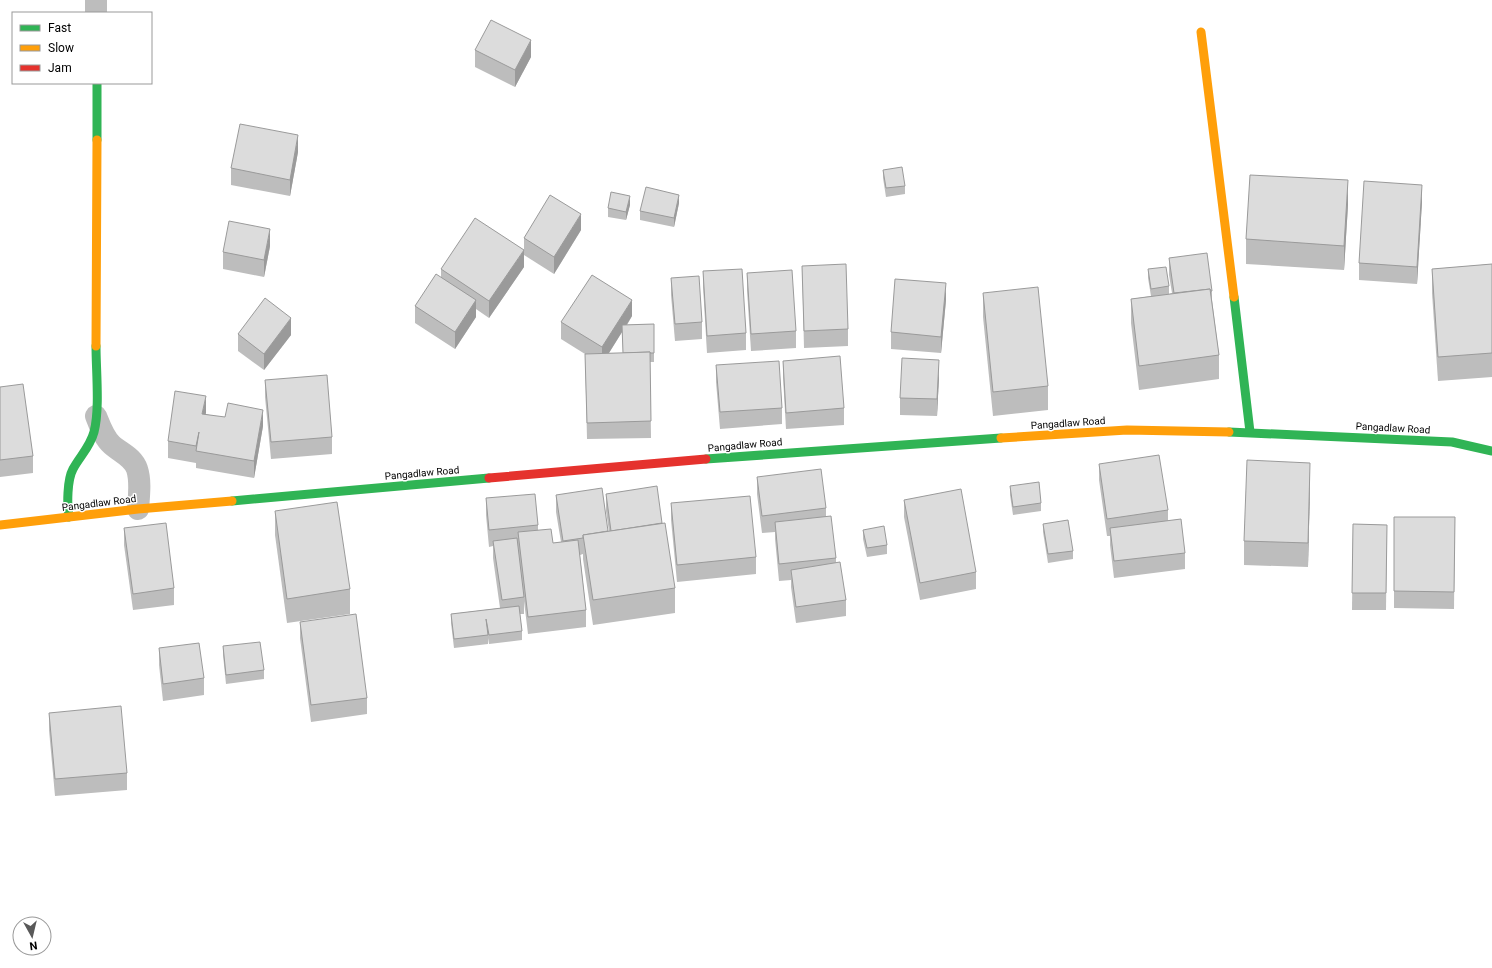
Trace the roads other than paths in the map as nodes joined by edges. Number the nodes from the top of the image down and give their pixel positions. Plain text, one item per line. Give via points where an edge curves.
1 (96, 0) edge
2 (96, 12) edge
3 (1201, 32) dead end
4 (97, 84) edge
5 (96, 416) junction
6 (1250, 432) junction
7 (1492, 451) edge
8 (138, 509) junction
9 (69, 517) junction
10 (0, 525) edge

1 - 2 street
3 - 6 street
4 - 5 street
5 - 8 street via 101,431 112,445 126,454 137,468 140,488
5 - 9 street via 88,448 72,470 67,504
6 - 7 street, Pangadlaw Road via 1452,442
6 - 8 street, Pangadlaw Road via 1127,430 800,451
8 - 9 street, Pangadlaw Road
9 - 10 street, Pangadlaw Road

